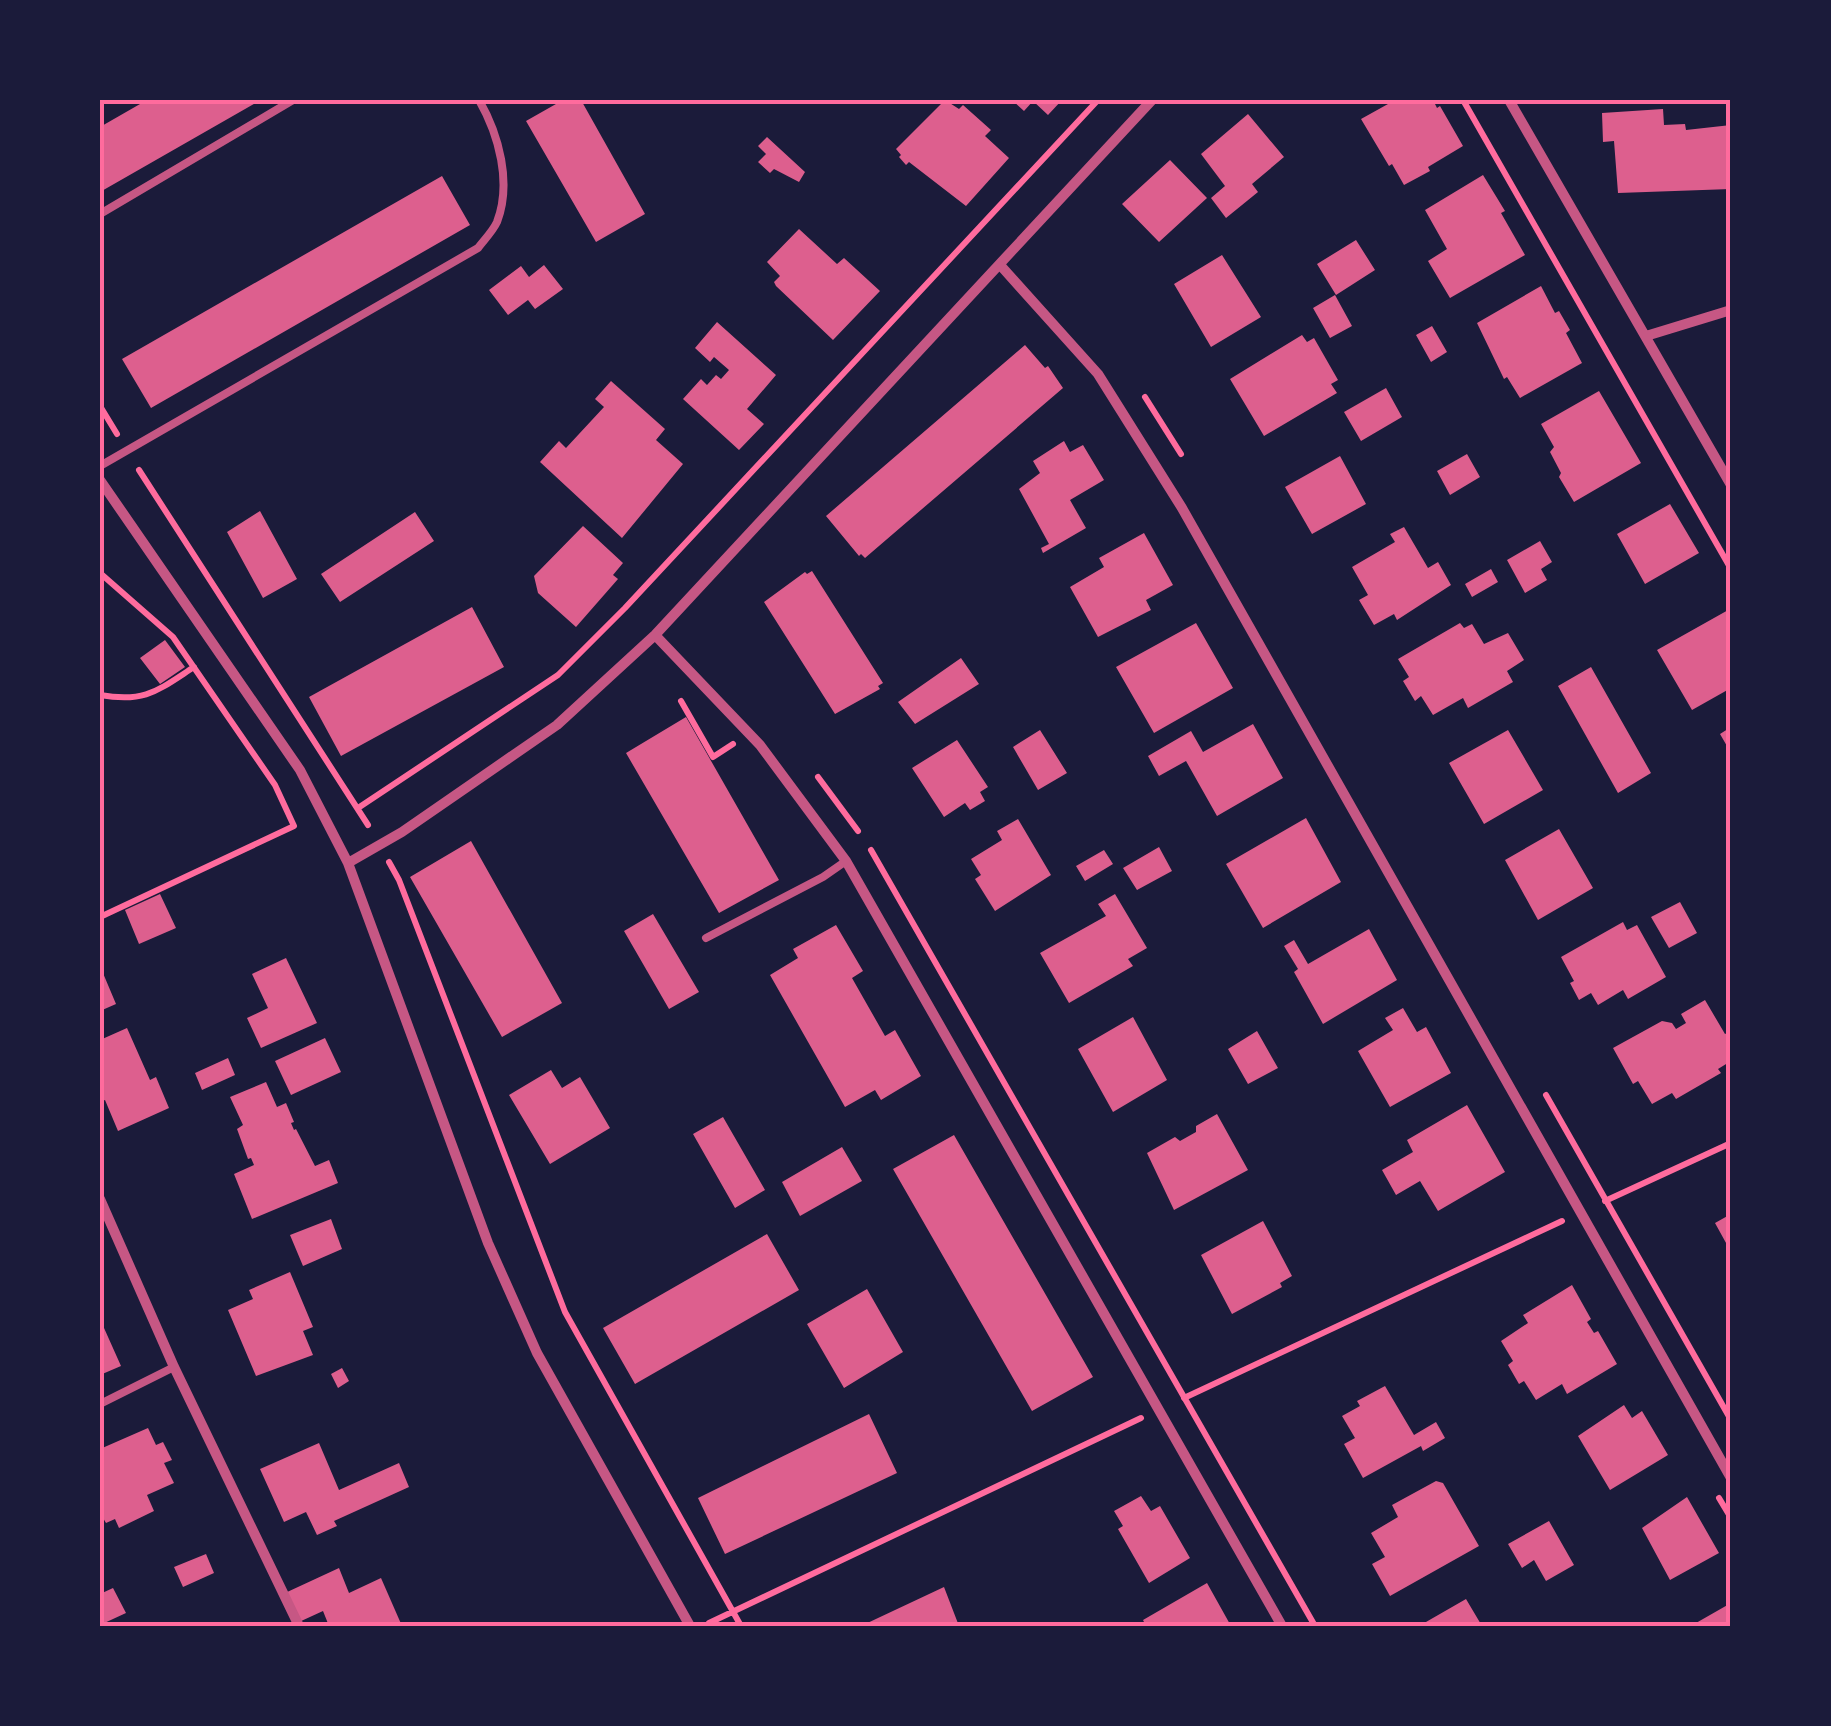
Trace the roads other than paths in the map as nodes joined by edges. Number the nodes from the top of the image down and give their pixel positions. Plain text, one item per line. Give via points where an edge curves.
1 (293, 100) edge
2 (479, 100) edge
3 (1152, 100) edge
4 (1509, 100) edge
5 (100, 214) edge
6 (1001, 266) junction
7 (1731, 310) edge
8 (1646, 336) junction
9 (100, 466) edge
10 (100, 480) edge
11 (1731, 485) edge
12 (655, 635) junction
13 (846, 861) junction
14 (348, 863) junction
15 (706, 938) dead end
16 (100, 1198) edge
17 (174, 1366) junction
18 (100, 1404) edge
19 (1731, 1478) edge
20 (298, 1626) edge
21 (690, 1626) edge
22 (1282, 1626) edge

1 - 5 lane
2 - 9 lane via 502,157 503,199 496,225 478,248
3 - 6 street
4 - 8 street
6 - 12 street
6 - 19 street via 1098,374 1182,508
7 - 8 street
8 - 11 street
10 - 14 street via 300,770
12 - 13 street via 760,745
12 - 14 street via 557,725
13 - 15 lane
13 - 22 street
14 - 21 street via 488,1242 537,1353
16 - 17 street
17 - 18 lane
17 - 20 street

